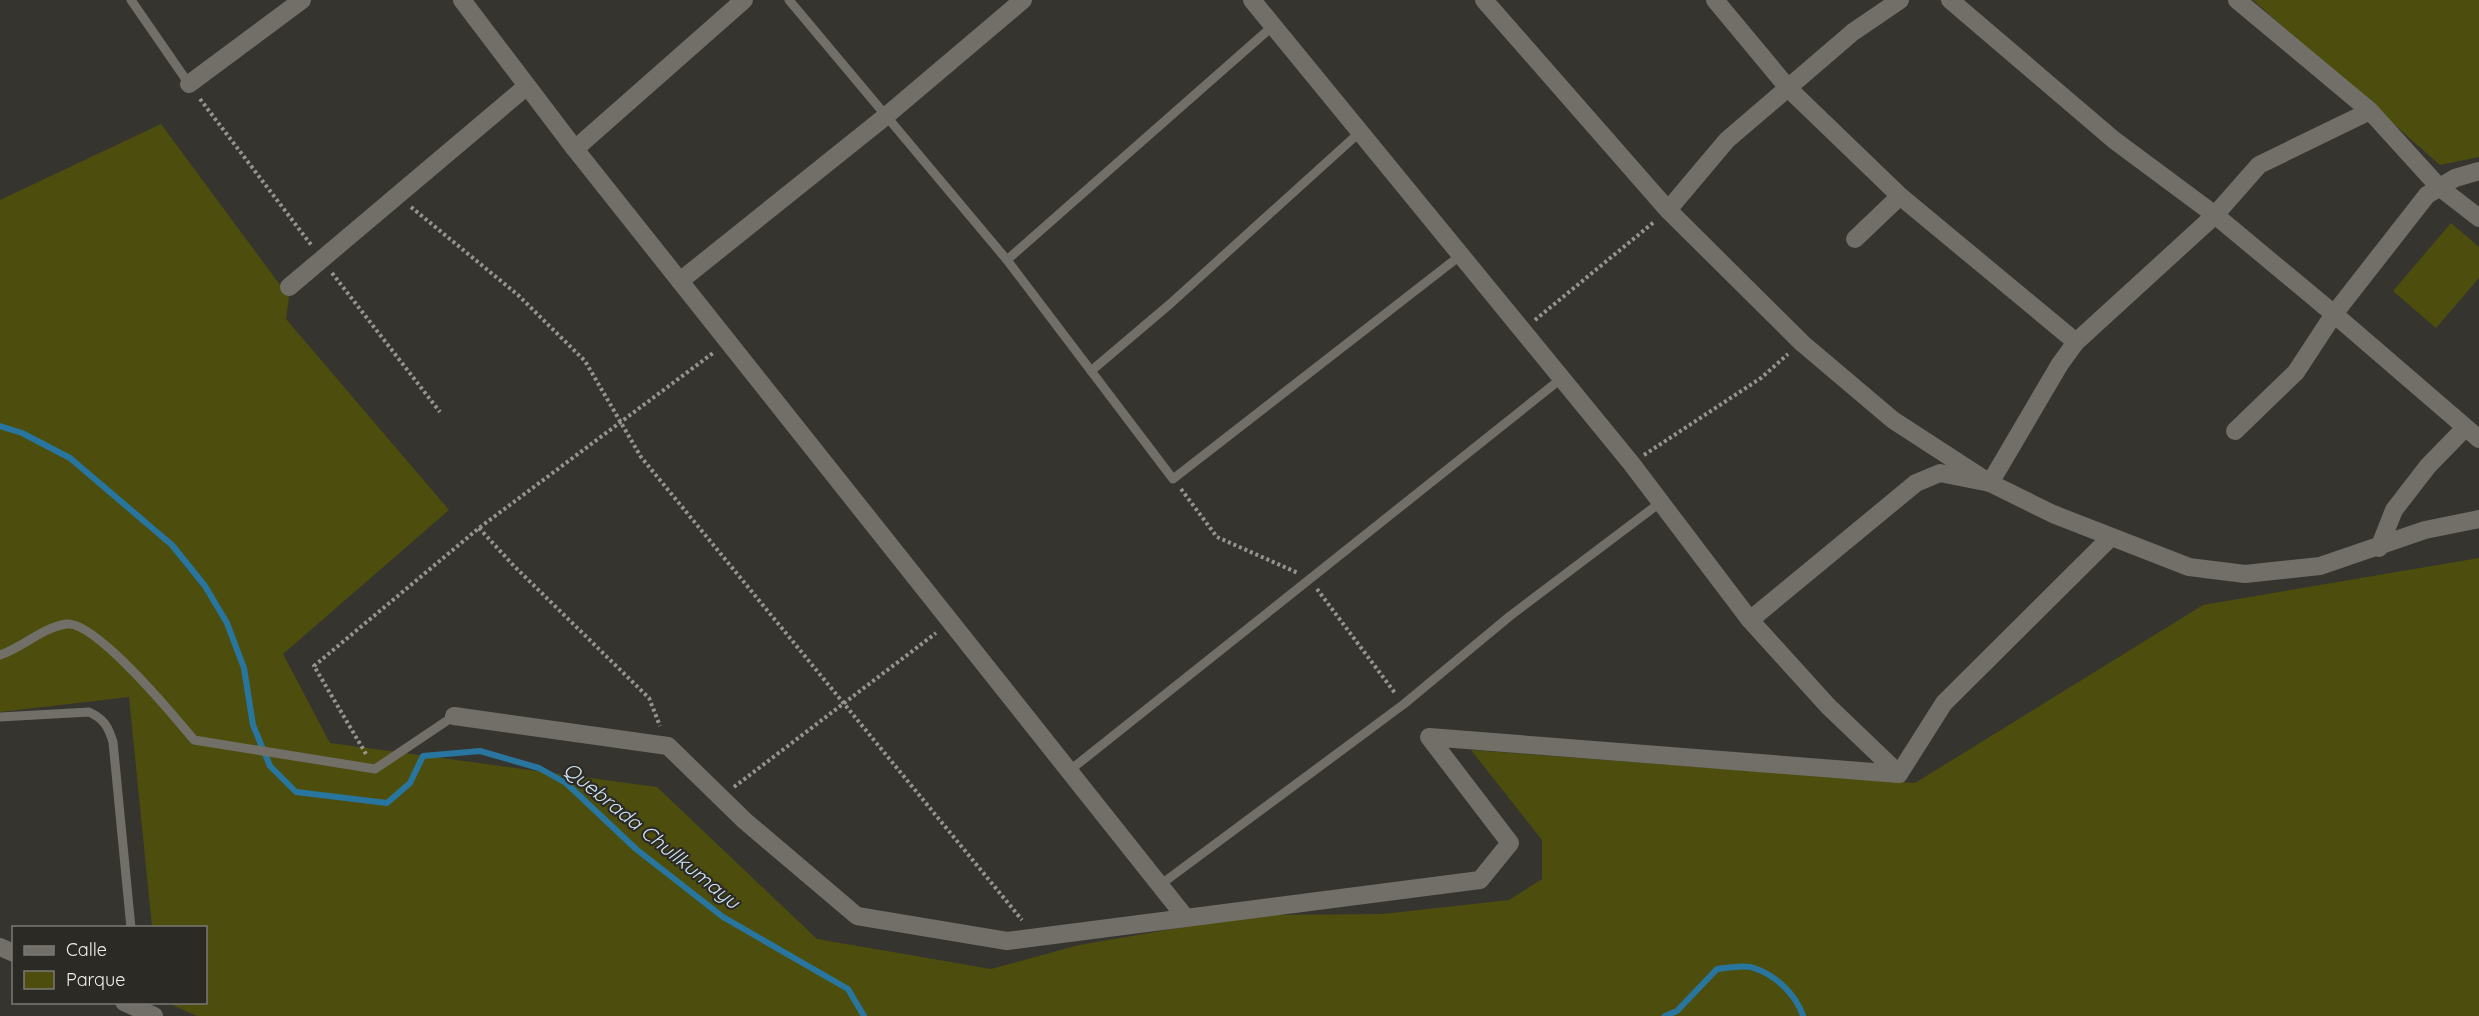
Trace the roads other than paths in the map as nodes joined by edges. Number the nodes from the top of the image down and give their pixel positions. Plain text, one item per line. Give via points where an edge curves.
1 (131, 0) edge
2 (302, 0) edge
3 (463, 0) edge
4 (744, 0) edge
5 (789, 0) edge
6 (1023, 0) edge
7 (1252, 0) edge
8 (1484, 0) edge
9 (1715, 0) edge
10 (1900, 0) edge
11 (1950, 0) edge
12 (2237, 0) edge
13 (1274, 25) junction
14 (189, 84) joint
15 (528, 86) junction
16 (1789, 89) junction
17 (2370, 111) junction
18 (886, 116) junction
19 (1360, 132) junction
20 (575, 149) junction
21 (2479, 171) edge
22 (2439, 187) junction
23 (1900, 196) junction
24 (1668, 210) junction
25 (2215, 215) junction
26 (2479, 218) edge
27 (1855, 239) dead end
28 (1461, 255) junction
29 (1007, 260) junction
30 (680, 281) junction
31 (290, 287) dead end
32 (2334, 314) junction
33 (2076, 342) junction
34 (1091, 371) junction
35 (1562, 378) junction
36 (2235, 431) dead end
37 (2472, 434) edge
38 (1990, 483) junction
39 (1661, 502) junction
40 (2479, 519) edge
41 (2111, 537) junction
42 (2379, 548) junction
43 (1750, 620) junction
44 (0, 655) edge
45 (454, 716) joint
46 (0, 717) edge
47 (1069, 771) junction
48 (1899, 774) junction
49 (1160, 885) junction
50 (1186, 918) junction
51 (131, 926) edge

1 - 14 lane
2 - 14 street
3 - 15 street
4 - 20 street
5 - 18 lane
6 - 18 street
7 - 13 street
8 - 24 street
9 - 16 street
10 - 16 street via 1853,32
11 - 25 street via 2114,140
12 - 17 street
13 - 19 street
13 - 29 lane
15 - 20 street
15 - 31 street
16 - 23 street
16 - 24 street via 1727,140
17 - 22 street
17 - 25 street via 2259,165
18 - 29 lane
18 - 30 street
19 - 28 street
19 - 34 lane
20 - 30 street
21 - 22 street
22 - 26 street
22 - 32 street via 2427,195
23 - 27 street
23 - 33 street
24 - 38 street via 1802,343 1893,420
25 - 32 street
25 - 33 street
28 - 34 lane via 1173,479
28 - 35 street
29 - 34 lane
30 - 47 street
32 - 36 street via 2296,372
32 - 37 street
33 - 38 street
35 - 39 street
35 - 47 lane
37 - 42 street via 2428,466 2394,510
38 - 41 street
38 - 43 street via 1940,473 1916,483
39 - 43 street
39 - 49 lane via 1510,616 1404,704
40 - 42 street via 2425,531
41 - 42 street via 2189,567 2245,574 2320,566
41 - 48 street via 1944,703
43 - 48 street via 1828,706
44 - 45 lane via 50,629 69,624 111,650 159,697 194,740 375,769
45 - 50 street via 668,746 720,797 857,916 1007,941
46 - 51 lane via 89,712 109,728
47 - 49 street
48 - 50 street via 1429,737 1510,843 1480,880
49 - 50 street

